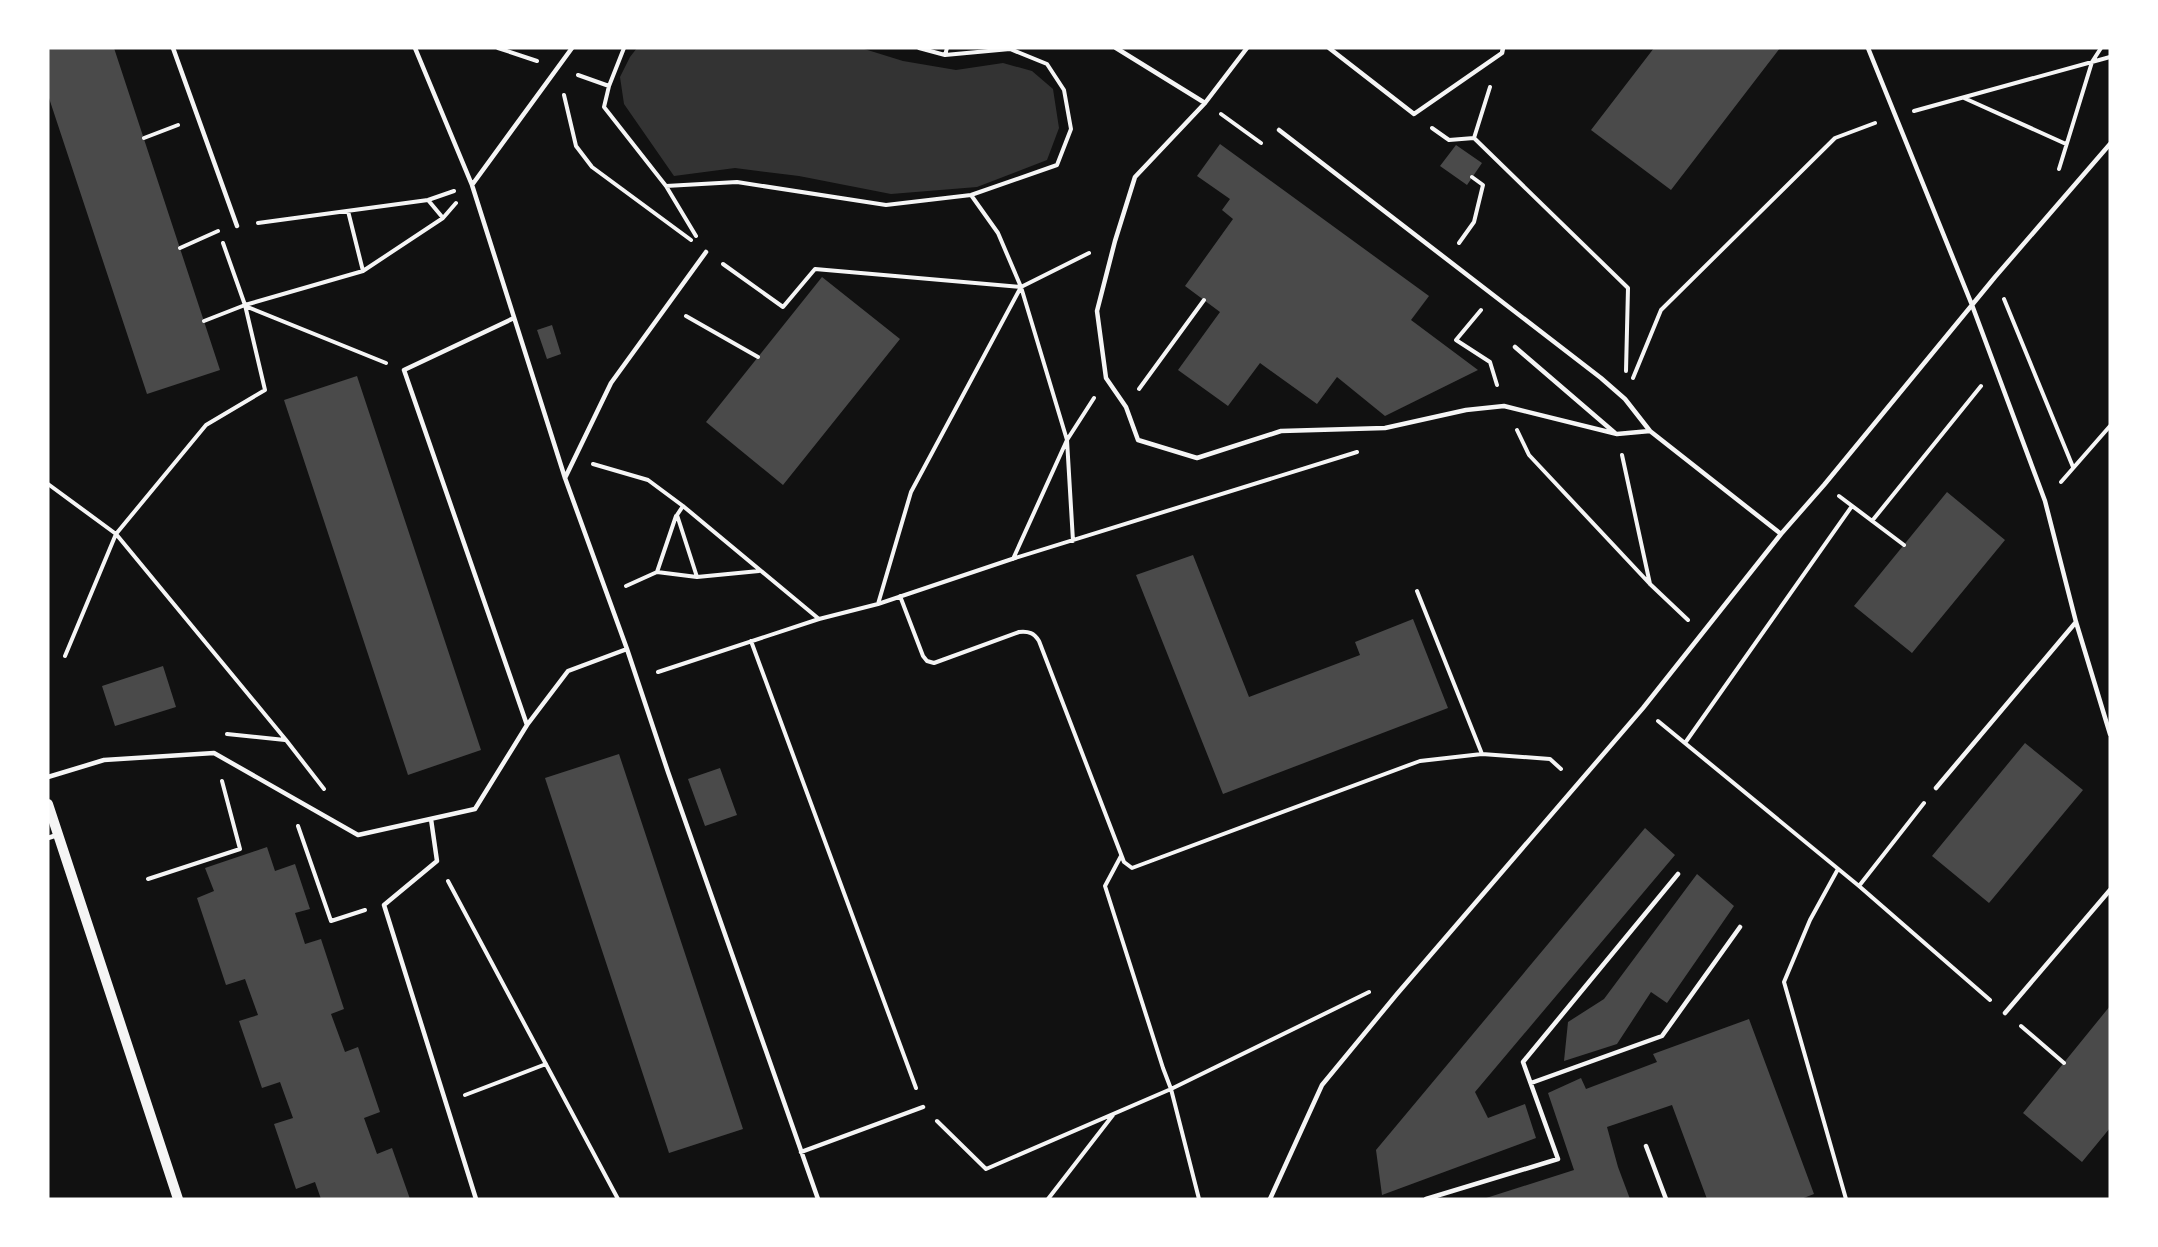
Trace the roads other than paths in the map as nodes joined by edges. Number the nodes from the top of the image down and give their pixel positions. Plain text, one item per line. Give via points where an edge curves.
1 (174, 48) edge
2 (415, 48) edge
3 (572, 48) edge
4 (1116, 48) edge
5 (1247, 48) edge
6 (1329, 48) edge
7 (1868, 48) edge
8 (1503, 50) edge
9 (1205, 103) junction
10 (1279, 130) dead end
11 (2110, 144) edge
12 (472, 185) junction
13 (237, 226) road end
14 (706, 252) road end
15 (1972, 305) junction
16 (514, 318) junction
17 (1515, 347) dead end
18 (1650, 431) junction
19 (1617, 434) junction
20 (566, 478) junction
21 (1781, 534) junction
22 (2076, 622) junction
23 (627, 649) junction
24 (526, 725) junction
25 (2110, 734) edge
26 (48, 777) edge
27 (1936, 788) road end
28 (48, 804) edge
29 (431, 819) junction
30 (53, 837) edge
31 (1678, 874) dead end
32 (2110, 890) edge
33 (1740, 927) dead end
34 (2005, 1012) road end
35 (1531, 1083) junction
36 (923, 1107) road end
37 (1646, 1146) dead end
38 (801, 1152) junction
39 (818, 1198) edge
40 (178, 1199) edge
41 (476, 1199) edge
42 (811, 1199) edge
43 (1270, 1199) edge
44 (1426, 1199) edge
45 (1666, 1199) edge

1 - 13 lane
2 - 12 lane
3 - 12 lane
4 - 9 lane
5 - 9 lane
6 - 8 lane via 1414,114
7 - 15 lane
9 - 19 lane via 1135,177 1097,310 1106,378 1126,406 1138,440 1197,458 1281,431 1385,428 1504,406
10 - 18 lane via 1601,378 1625,399
11 - 15 lane
12 - 16 lane
14 - 20 lane via 611,383
15 - 21 lane
15 - 22 lane via 2045,501
16 - 20 lane
16 - 24 lane via 404,370
17 - 19 lane
18 - 19 lane
18 - 21 lane
20 - 23 lane
21 - 43 lane via 1643,708 1322,1085
22 - 25 lane
22 - 27 lane
23 - 24 lane via 568,671
23 - 38 lane
24 - 29 lane via 475,809
26 - 29 lane via 104,760 214,753 358,835
28 - 30 street
29 - 41 lane via 437,861 384,904
30 - 40 street
31 - 35 lane via 1523,1062
32 - 34 lane
33 - 35 lane via 1662,1036
35 - 44 lane via 1558,1159
36 - 38 lane
37 - 45 lane
38 - 39 lane
39 - 42 lane

